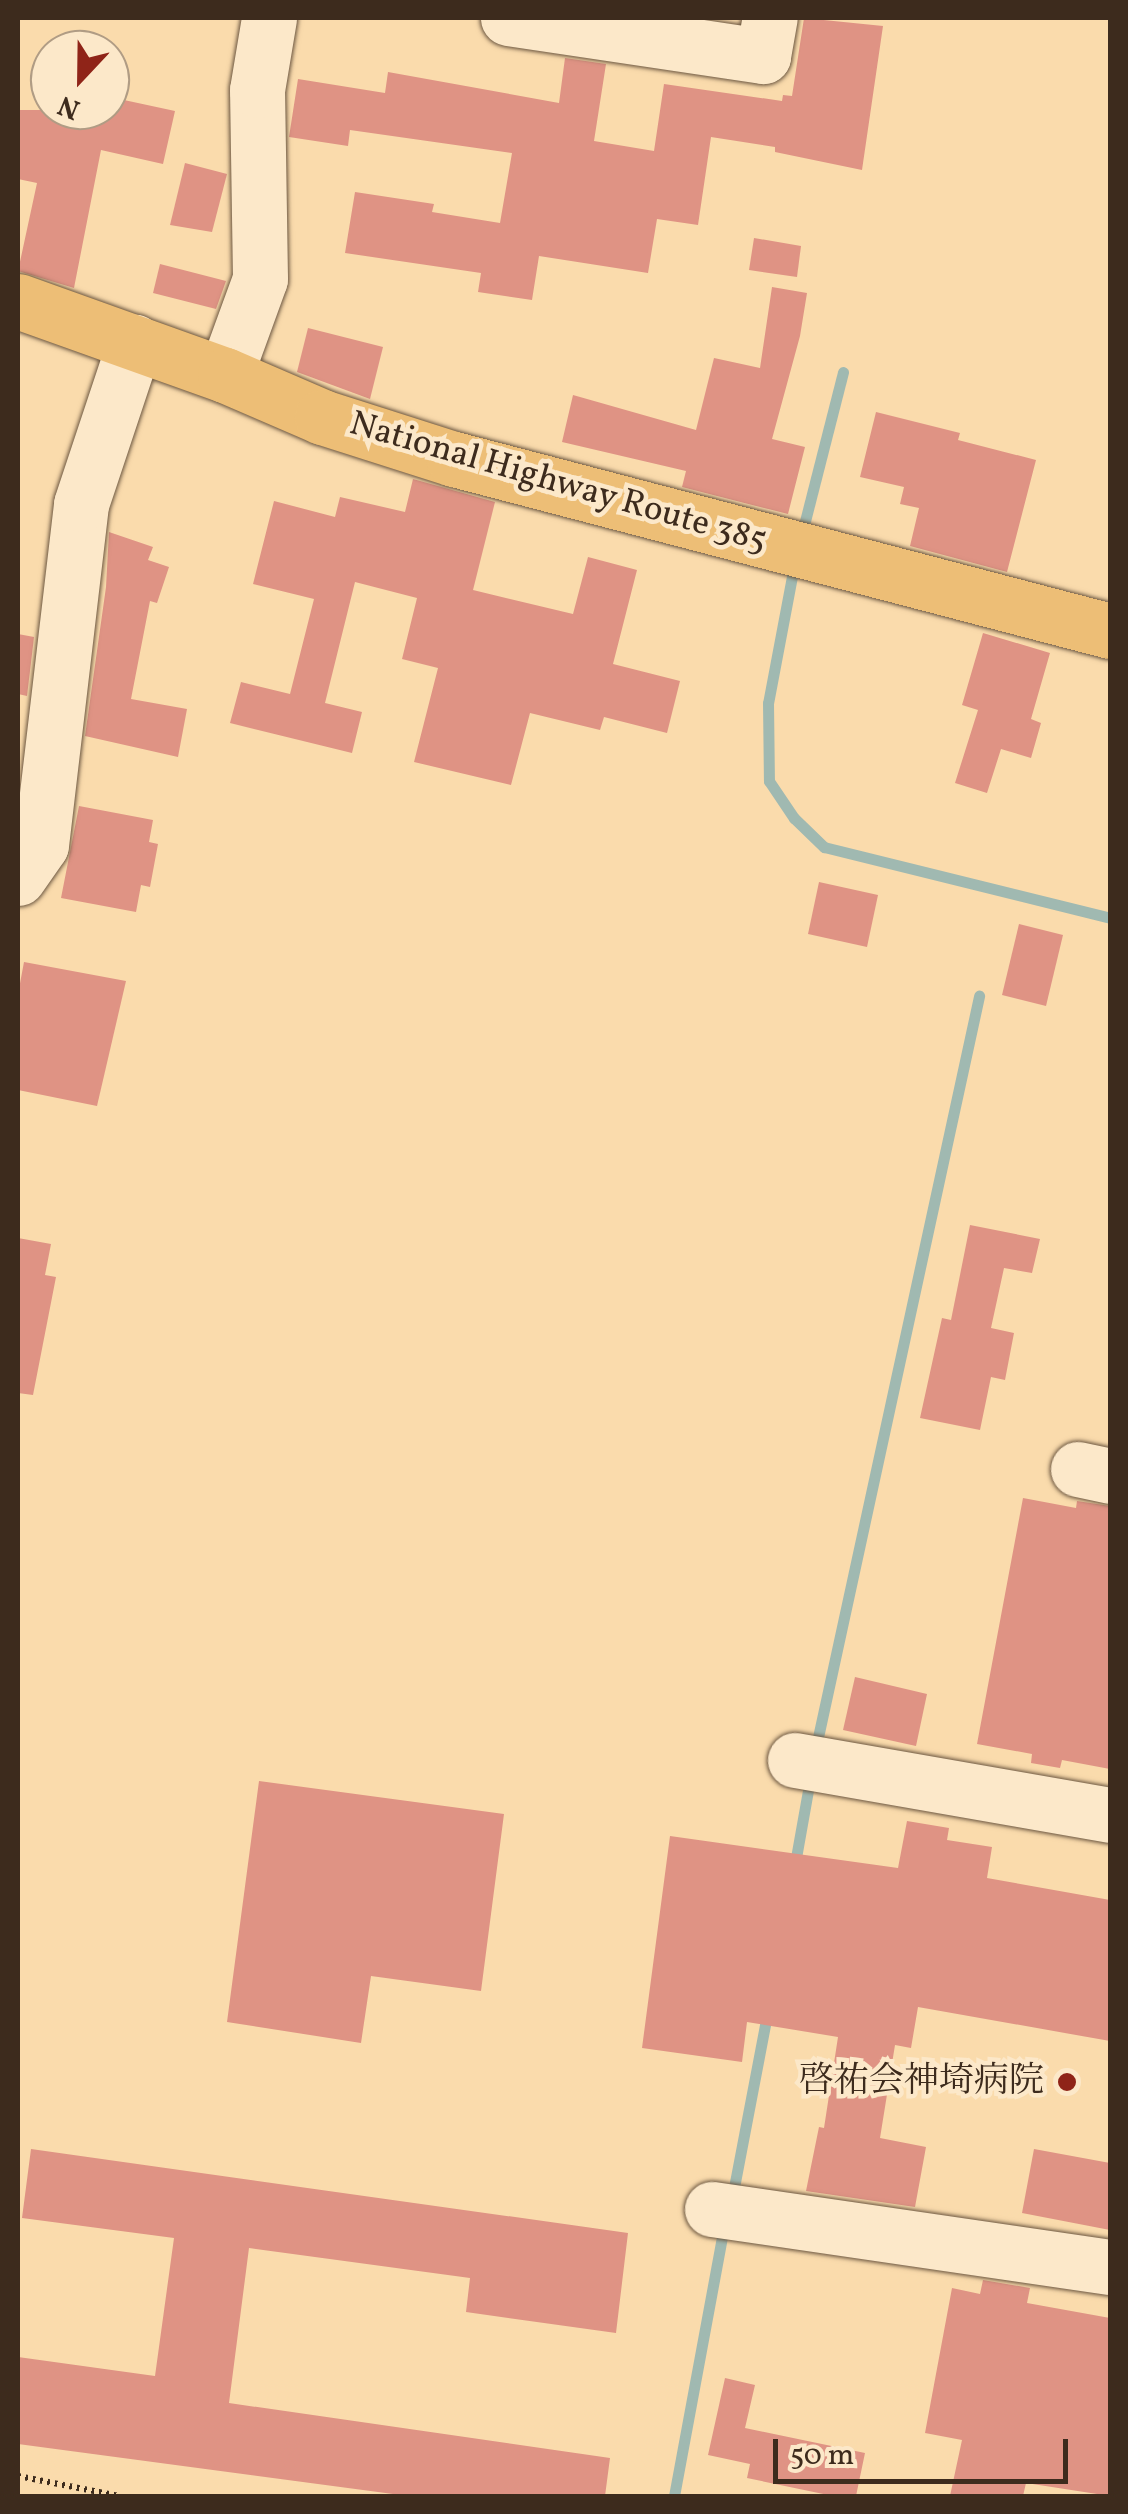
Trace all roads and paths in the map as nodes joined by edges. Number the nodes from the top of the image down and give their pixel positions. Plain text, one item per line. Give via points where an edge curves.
1 (270, 18) edge
2 (508, 18) edge
3 (770, 18) edge
4 (18, 300) edge
5 (136, 342) junction
6 (224, 375) junction
7 (1110, 632) edge
8 (18, 878) edge
9 (815, 1765) dead end
10 (1110, 1816) edge
11 (732, 2212) dead end
12 (1110, 2266) edge
13 (18, 2476) edge
14 (119, 2496) edge

1 - 6 street via 258,90 260,279
2 - 3 street via 763,56
4 - 5 highway, National Highway Route 385
5 - 6 highway, National Highway Route 385
5 - 8 street via 81,504 41,845
6 - 7 highway, National Highway Route 385 via 322,417 454,460
9 - 10 street
11 - 12 street
13 - 14 path

